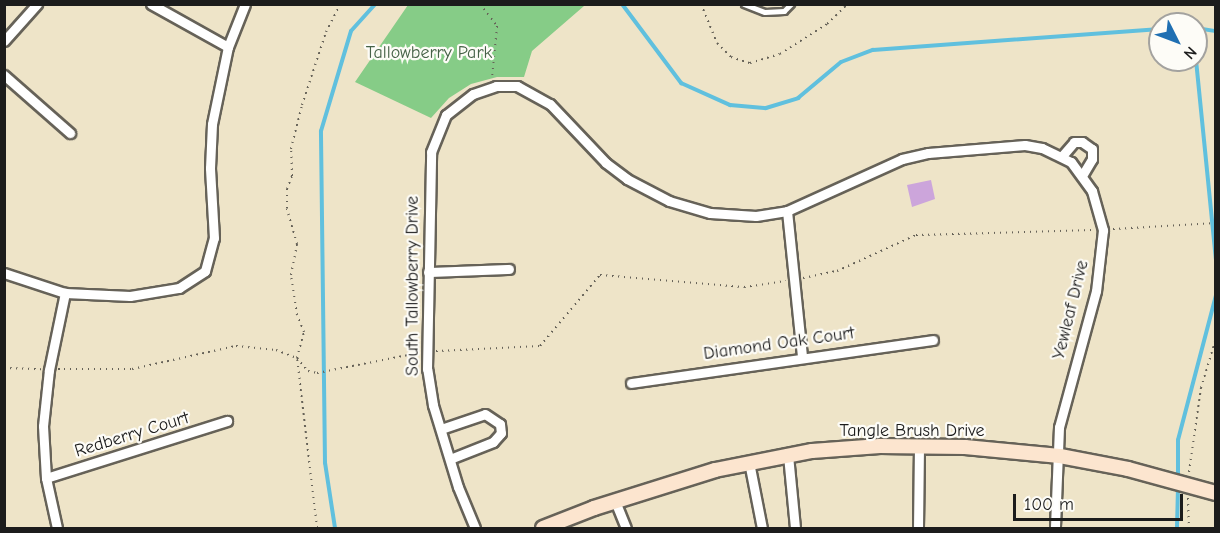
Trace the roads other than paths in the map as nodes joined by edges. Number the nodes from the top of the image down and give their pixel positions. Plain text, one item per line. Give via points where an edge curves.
1 (37, 4) edge
2 (151, 4) edge
3 (245, 4) edge
4 (744, 4) edge
5 (791, 4) edge
6 (4, 41) edge
7 (228, 47) junction
8 (4, 75) edge
9 (492, 87) joint
10 (70, 133) dead end
11 (1062, 156) junction
12 (1083, 174) junction
13 (787, 211) junction
14 (509, 269) dead end
15 (428, 272) junction
16 (4, 273) edge
17 (65, 293) junction
18 (933, 340) dead end
19 (802, 356) junction
20 (631, 383) dead end
21 (227, 421) dead end
22 (441, 429) junction
23 (919, 446) junction
24 (788, 455) junction
25 (1060, 456) junction
26 (450, 459) junction
27 (749, 462) junction
28 (46, 478) junction
29 (1215, 493) edge
30 (615, 501) junction
31 (57, 528) edge
32 (475, 528) edge
33 (543, 528) edge
34 (626, 528) edge
35 (762, 528) edge
36 (795, 528) edge
37 (918, 528) edge
38 (1055, 528) edge

1 - 6 street
2 - 7 street
3 - 7 street
4 - 5 lane via 765,12 784,12
7 - 17 street via 212,124 214,238 205,271 187,285 156,293
8 - 10 street
9 - 13 street, Yewleaf Drive via 517,86 550,104 606,163 669,201 687,208 742,216
9 - 15 street, South Tallowberry Drive via 473,94 446,115 432,144
11 - 12 street, Yewleaf Drive
11 - 12 street via 1074,142 1092,149 1092,159
11 - 13 street, Yewleaf Drive via 1025,145 928,153 902,159
12 - 25 street, Yewleaf Drive via 1099,209 1103,230 1097,283 1059,428
13 - 19 street
14 - 15 street
15 - 22 street, South Tallowberry Drive via 426,351 433,405
16 - 17 street
17 - 28 street via 49,370 43,426
18 - 19 street, Diamond Oak Court
19 - 20 street, Diamond Oak Court
21 - 28 street, Redberry Court
22 - 26 street, South Tallowberry Drive
22 - 26 street via 485,414 500,424 501,432 493,442
23 - 24 street, Tangle Brush Drive via 843,448
23 - 25 street, Tangle Brush Drive
23 - 37 street
24 - 27 street, Tangle Brush Drive
24 - 36 street
25 - 29 street, Tangle Brush Drive
25 - 38 street, Yewleaf Drive
26 - 32 street, South Tallowberry Drive
27 - 30 street, Tangle Brush Drive via 679,479
27 - 35 street
28 - 31 street
30 - 33 street, Tangle Brush Drive
30 - 34 street

